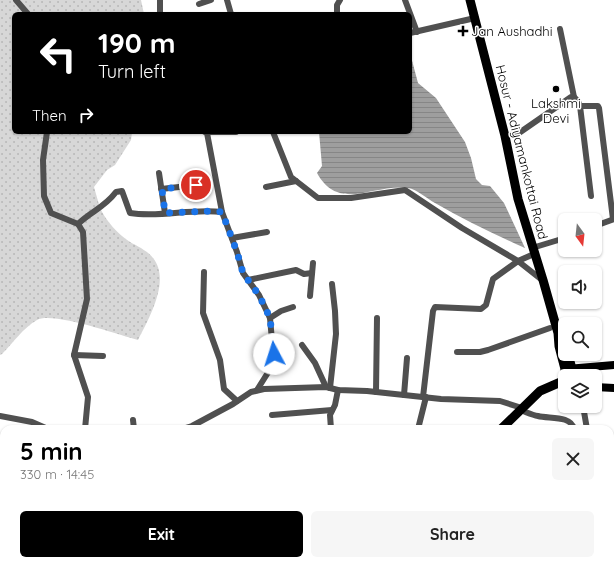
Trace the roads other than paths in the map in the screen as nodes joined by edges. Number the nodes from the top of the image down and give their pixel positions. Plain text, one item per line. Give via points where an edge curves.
1 (16, 0) edge
2 (160, 0) edge
3 (211, 0) edge
4 (228, 0) edge
5 (340, 0) edge
6 (405, 0) edge
7 (470, 0) edge
8 (199, 4) dead end
9 (26, 12) edge
10 (160, 12) edge
11 (231, 12) edge
12 (337, 12) edge
13 (410, 12) edge
14 (475, 18) junction
15 (412, 19) edge
16 (560, 28) dead end
17 (417, 32) junction
18 (412, 33) edge
19 (574, 97) junction
20 (580, 106) junction
21 (47, 134) edge
22 (206, 134) edge
23 (274, 134) edge
24 (505, 136) junction
25 (159, 173) dead end
26 (296, 181) junction
27 (196, 185) dead end
28 (266, 187) dead end
29 (162, 189) junction
30 (592, 196) dead end
31 (222, 212) junction
32 (165, 213) junction
33 (613, 219) edge
34 (602, 223) edge
35 (78, 224) junction
36 (267, 232) dead end
37 (232, 238) junction
38 (558, 241) edge
39 (533, 251) junction
40 (518, 261) junction
41 (313, 263) dead end
42 (204, 272) dead end
43 (312, 273) junction
44 (248, 280) junction
45 (543, 280) junction
46 (332, 284) dead end
47 (310, 296) dead end
48 (293, 307) dead end
49 (270, 318) junction
50 (377, 318) dead end
51 (550, 328) dead end
52 (558, 333) edge
53 (302, 345) dead end
54 (457, 352) dead end
55 (74, 355) junction
56 (103, 356) dead end
57 (407, 358) dead end
58 (614, 365) edge
59 (585, 369) edge
60 (558, 384) edge
61 (602, 387) edge
62 (328, 388) junction
63 (614, 388) edge
64 (257, 390) junction
65 (338, 390) junction
66 (376, 392) junction
67 (404, 395) junction
68 (424, 397) junction
69 (237, 402) junction
70 (521, 409) junction
71 (332, 410) junction
72 (585, 413) edge
73 (272, 415) dead end
74 (0, 416) edge
75 (133, 420) dead end
76 (39, 425) edge
77 (86, 425) edge
78 (134, 425) edge
79 (194, 425) edge
80 (331, 425) edge
81 (419, 425) edge
82 (505, 425) edge
83 (572, 425) edge
84 (586, 425) edge

1 - 9 street
2 - 10 street
3 - 8 street
4 - 11 street
5 - 12 street
6 - 13 street
7 - 14 highway, Hosur - Adiyamankottai Road
14 - 17 street
14 - 24 highway, Hosur - Adiyamankottai Road
15 - 17 street
16 - 19 street
17 - 18 street
19 - 20 street
19 - 24 street via 570,97 519,133
20 - 30 street
20 - 33 street via 595,105 599,108
21 - 35 street via 43,160 44,196 51,214
22 - 31 street
23 - 26 street via 291,177
24 - 39 highway, Hosur - Adiyamankottai Road via 518,199
25 - 29 street
26 - 28 street
26 - 40 street via 318,198 351,198 405,190
27 - 29 street
29 - 32 street
31 - 32 street
31 - 37 street
32 - 35 street via 130,213 122,191 116,192 109,202
33 - 34 street
35 - 55 street via 83,232 87,299
36 - 37 street
37 - 44 street via 243,273
38 - 39 street
39 - 40 street
39 - 45 highway, Hosur - Adiyamankottai Road
40 - 45 street
40 - 68 street via 493,279 486,305 481,309 435,307
41 - 43 street
42 - 69 street via 203,313 220,360 224,389
43 - 44 street via 304,274 296,270
43 - 47 street
44 - 49 street via 259,295
45 - 52 highway, Hosur - Adiyamankottai Road
46 - 62 street via 336,334
48 - 49 street
49 - 64 street via 274,363
50 - 66 street
51 - 54 street via 488,350
53 - 62 street via 315,362
55 - 56 street
55 - 77 street via 88,397
57 - 67 street
58 - 59 main road
60 - 70 highway via 540,391
61 - 63 main road
62 - 64 street
62 - 65 street
64 - 69 street
65 - 66 street
65 - 71 street
66 - 67 street
67 - 68 street
68 - 70 street via 500,401
68 - 81 street
69 - 79 street
70 - 82 highway
70 - 83 street via 538,416 566,420
71 - 73 street
71 - 80 street
72 - 84 street
74 - 76 street
75 - 78 street

